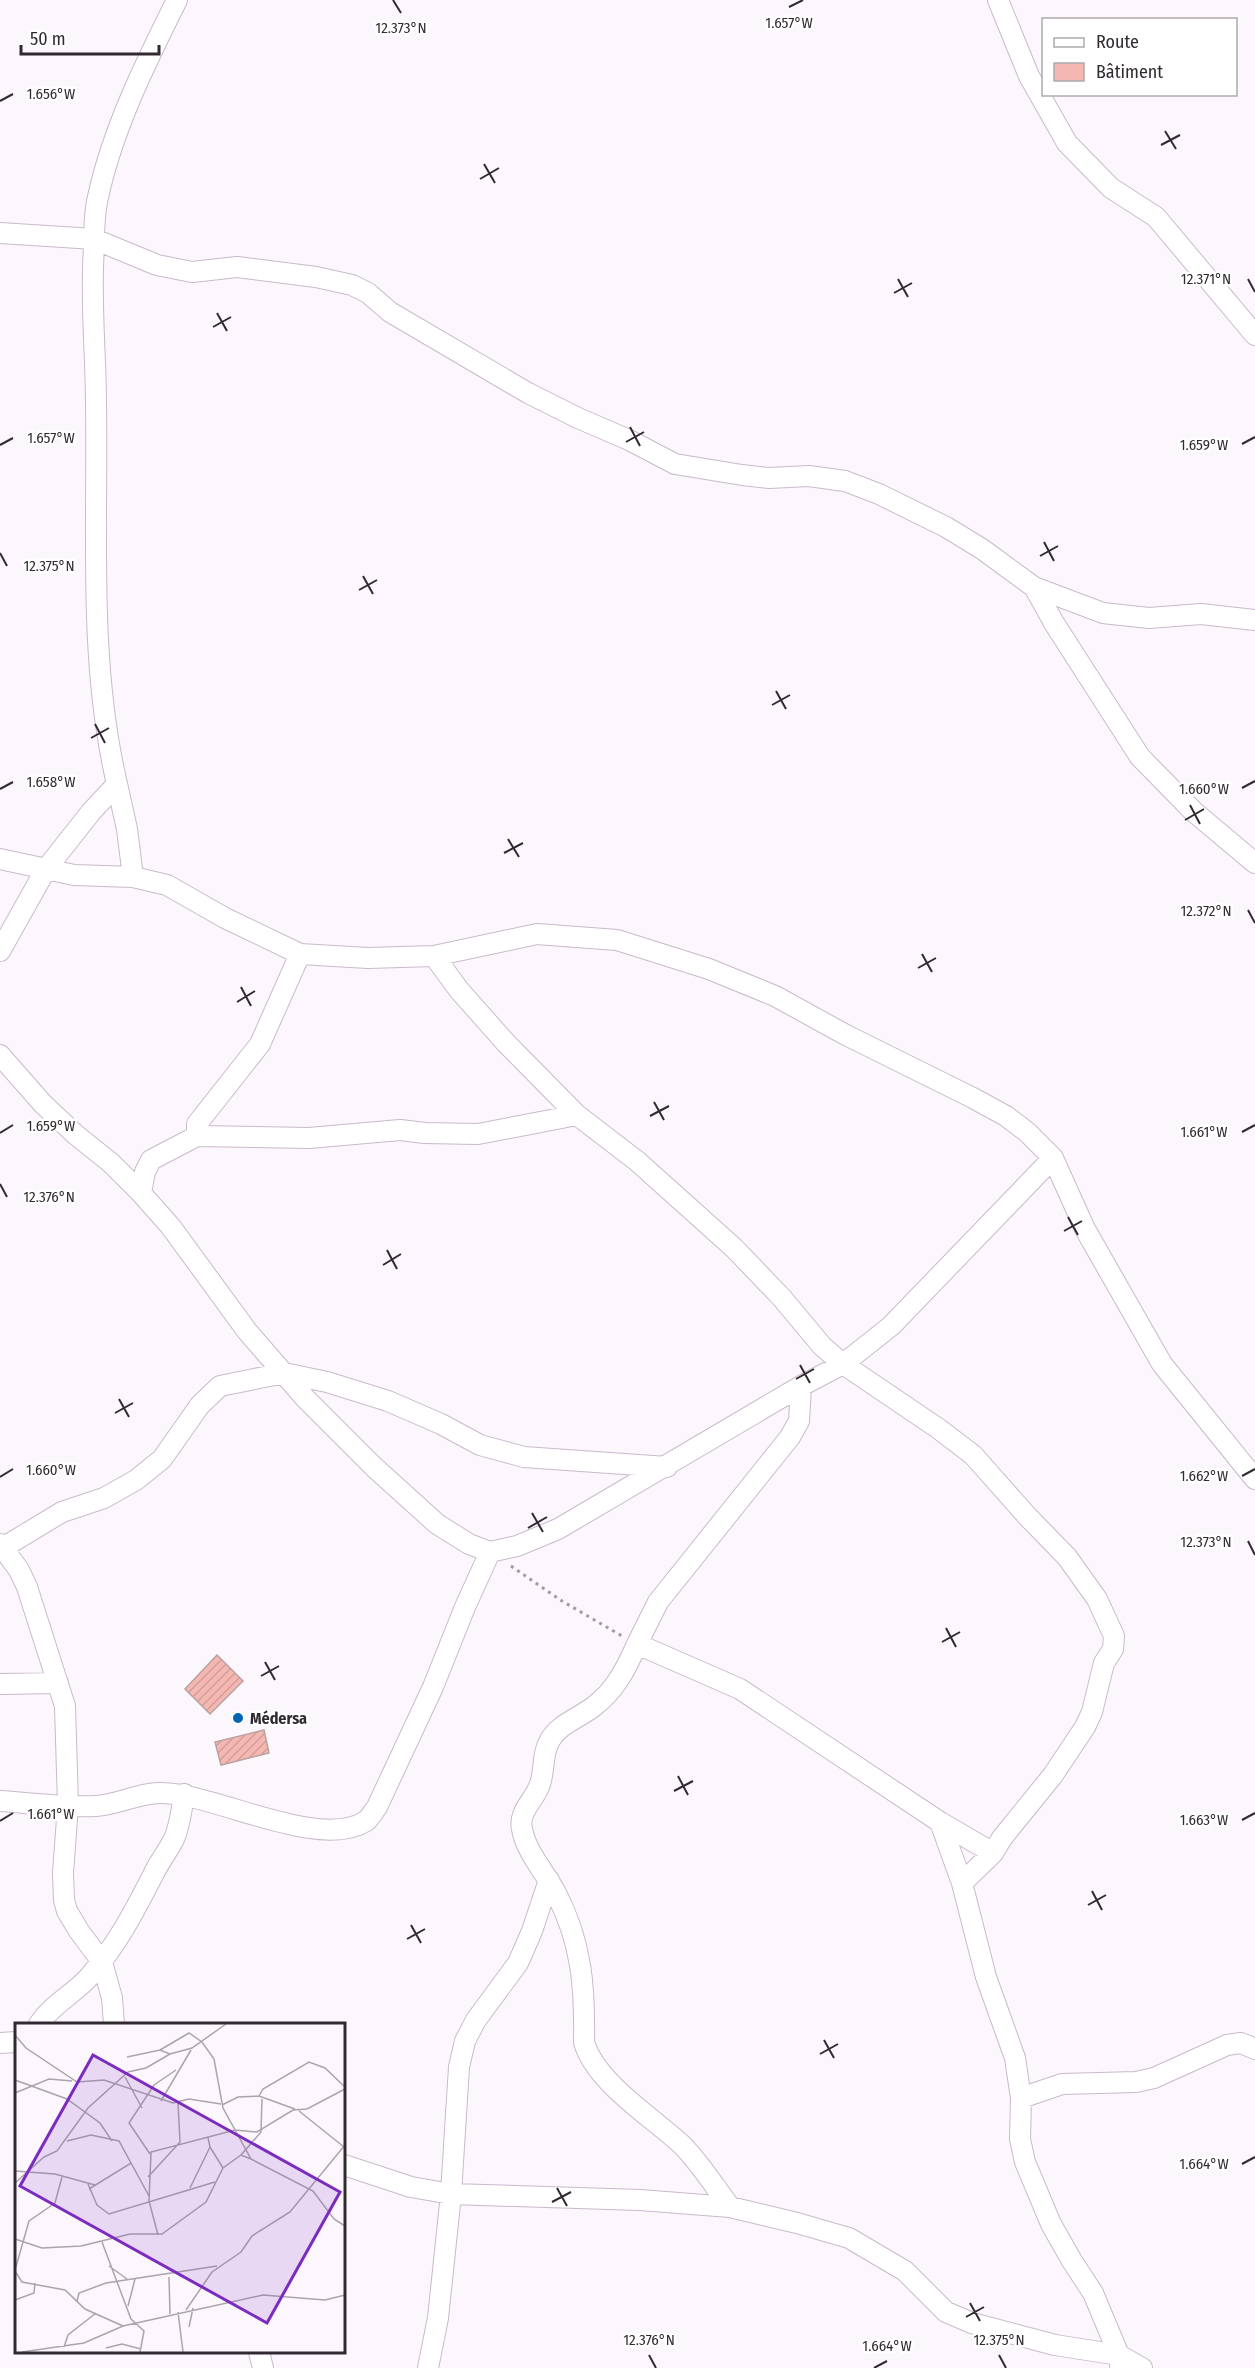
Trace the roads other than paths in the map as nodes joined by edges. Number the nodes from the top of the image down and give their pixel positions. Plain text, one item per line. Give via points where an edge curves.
1 (177, 0) edge
2 (998, 0) edge
3 (0, 233) edge
4 (94, 239) junction
5 (1255, 335) edge
6 (1034, 587) junction
7 (1255, 620) edge
8 (117, 784) junction
9 (0, 859) edge
10 (1255, 863) edge
11 (46, 869) junction
12 (133, 877) junction
13 (0, 951) edge
14 (300, 954) junction
15 (434, 956) junction
16 (0, 1055) edge
17 (577, 1115) junction
18 (197, 1136) junction
19 (1053, 1158) junction
20 (141, 1194) junction
21 (843, 1364) junction
22 (284, 1373) junction
23 (801, 1386) junction
24 (667, 1467) junction
25 (1255, 1479) edge
26 (2, 1545) edge
27 (490, 1552) junction
28 (637, 1644) junction
29 (58, 1683) junction
30 (0, 1684) edge
31 (184, 1794) junction
32 (0, 1801) edge
33 (68, 1805) junction
34 (940, 1822) junction
35 (993, 1853) junction
36 (549, 1880) junction
37 (962, 1883) junction
38 (102, 1962) junction
39 (41, 2023) edge
40 (114, 2023) edge
41 (15, 2042) edge
42 (0, 2043) edge
43 (1255, 2049) edge
44 (1021, 2098) junction
45 (345, 2165) edge
46 (451, 2194) junction
47 (730, 2207) junction
48 (259, 2353) edge
49 (1119, 2362) edge
50 (262, 2368) edge
51 (428, 2368) edge
52 (1142, 2368) edge

1 - 4 street via 106,166 97,200
2 - 5 street via 1029,76 1067,143 1111,188 1156,217
3 - 4 street
4 - 6 street via 157,265 192,272 237,267 352,285 390,312 528,393 675,464 769,478 809,476 845,481 946,527
4 - 8 street via 94,565 106,718
6 - 7 street via 1103,613 1149,618 1201,614
6 - 10 street via 1140,758 1214,830
8 - 11 street
8 - 12 street via 128,829
9 - 11 street
11 - 12 street via 74,875
11 - 13 street
12 - 14 street via 167,885
14 - 15 street
14 - 18 street via 266,1036 198,1124
15 - 17 street via 506,1043
15 - 19 street via 537,934 617,940 709,969 776,996 1006,1116
16 - 20 street via 43,1104
17 - 18 street via 478,1134 400,1130 309,1138
17 - 21 street via 637,1161 734,1248
18 - 20 street via 151,1160
19 - 21 street via 891,1326
19 - 25 street via 1085,1229 1162,1364
20 - 22 street
21 - 23 street
21 - 35 street via 973,1455 1080,1573 1114,1636 1092,1712 1080,1737
22 - 24 street via 388,1401 480,1445 524,1457
22 - 26 street via 219,1386 200,1405 162,1459 136,1480
22 - 27 street via 374,1467 437,1524 469,1545
23 - 24 street
23 - 28 street via 799,1421 790,1437 658,1602
24 - 27 street via 558,1529
26 - 29 street via 27,1587
27 - 31 street via 433,1687 368,1820 330,1831 269,1819
28 - 34 street via 740,1689
28 - 36 street via 611,1692 558,1729 545,1753 540,1784 521,1818 526,1843
29 - 30 street
29 - 33 street via 65,1706
31 - 33 street via 159,1792 97,1806
31 - 38 street via 174,1838 136,1910
32 - 33 street
33 - 38 street via 64,1900 79,1931
34 - 35 street
34 - 37 street
35 - 37 street
36 - 46 street via 518,1963 465,2041 459,2067
36 - 47 street via 576,1936 583,1972 584,2042 588,2054 598,2070 684,2147
37 - 44 street via 986,1977 1015,2058
38 - 39 street
38 - 40 street
41 - 42 street
43 - 44 street via 1241,2043 1227,2045 1154,2078 1062,2084
44 - 49 street via 1020,2139 1025,2162 1051,2223 1093,2292
45 - 46 street via 411,2187
46 - 47 street
46 - 51 street via 438,2318
47 - 49 street via 849,2238 904,2271 946,2312 972,2324
48 - 50 street
49 - 52 street

